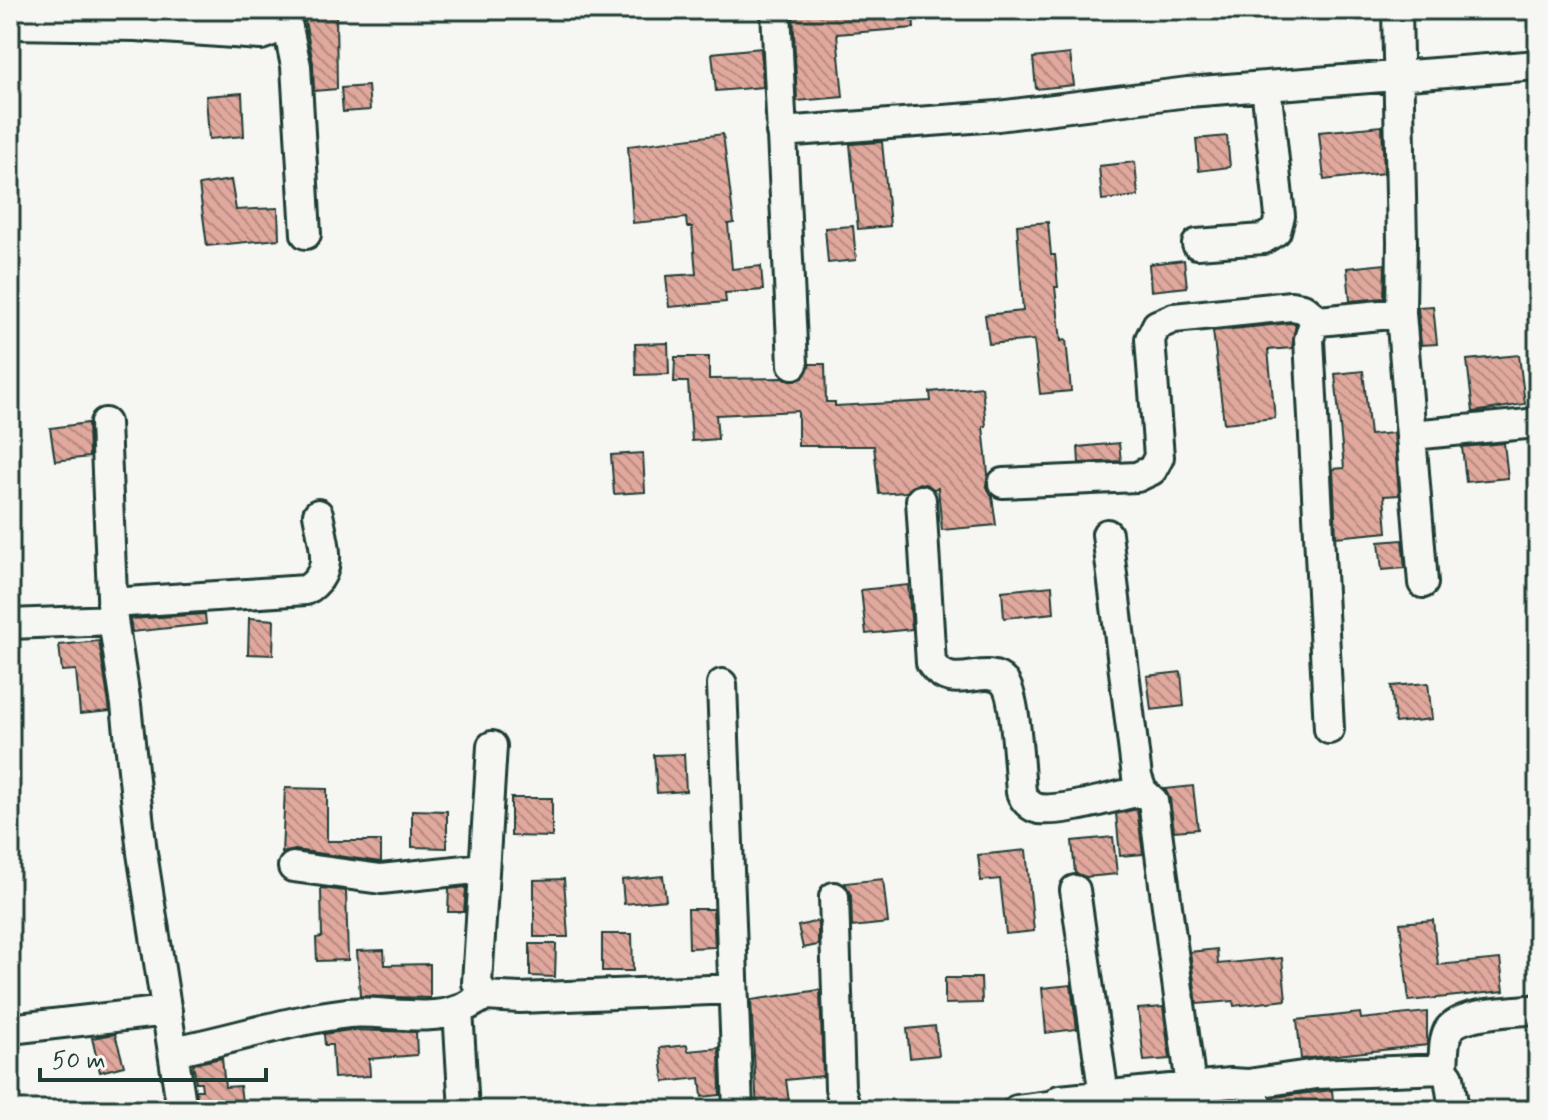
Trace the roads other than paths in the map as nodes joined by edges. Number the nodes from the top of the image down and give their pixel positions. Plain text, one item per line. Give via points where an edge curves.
1 (776, 10) edge
2 (1397, 10) edge
3 (286, 14) edge
4 (10, 24) edge
5 (1538, 65) edge
6 (1399, 76) junction
7 (1266, 86) junction
8 (781, 132) junction
9 (306, 234) dead end
10 (1197, 244) dead end
11 (1401, 313) junction
12 (1319, 321) junction
13 (793, 364) dead end
14 (105, 423) dead end
15 (1538, 423) edge
16 (1412, 435) junction
17 (1003, 483) dead end
18 (921, 500) dead end
19 (318, 514) dead end
20 (1107, 534) dead end
21 (1423, 583) dead end
22 (113, 612) junction
23 (10, 624) edge
24 (722, 684) dead end
25 (1329, 729) dead end
26 (492, 746) dead end
27 (1142, 791) junction
28 (293, 867) dead end
29 (484, 868) junction
30 (1075, 890) dead end
31 (834, 897) dead end
32 (733, 989) junction
33 (485, 996) junction
34 (1538, 1009) edge
35 (458, 1010) junction
36 (167, 1011) junction
37 (10, 1029) edge
38 (173, 1051) junction
39 (1443, 1069) junction
40 (1248, 1084) junction
41 (1191, 1087) junction
42 (1104, 1096) junction
43 (1056, 1108) edge
44 (182, 1110) edge
45 (464, 1110) edge
46 (738, 1110) edge
47 (846, 1110) edge
48 (1017, 1110) edge
49 (1260, 1110) edge
50 (1454, 1110) edge

1 - 8 street
2 - 6 street
3 - 4 street via 276,30 261,35
3 - 9 street via 296,66
5 - 6 street
6 - 7 street
6 - 11 street
7 - 8 street via 998,116
7 - 10 street via 1280,216 1276,231 1263,239
8 - 13 street
11 - 12 street
11 - 16 street
12 - 17 street via 1291,306 1174,318 1157,325 1150,339 1159,457 1152,470 1137,477
12 - 25 street via 1309,339
14 - 22 street
15 - 16 street
16 - 21 street
18 - 27 street via 931,663 949,678 990,677 1007,684 1024,801 1036,809 1060,808
19 - 22 street via 326,564 320,582 306,590
20 - 27 street
22 - 23 street
22 - 36 street
24 - 32 street
26 - 29 street
27 - 41 street via 1153,801 1155,813
28 - 29 street via 381,879
29 - 33 street via 477,983
30 - 42 street
31 - 47 street via 840,1088
32 - 33 street
32 - 46 street
33 - 35 street
34 - 39 street via 1454,1023 1446,1034
35 - 38 street via 349,1013
35 - 45 street
36 - 37 street
36 - 38 street
38 - 44 street
39 - 40 street via 1316,1074
39 - 50 street
40 - 41 street
40 - 49 street
41 - 42 street
42 - 43 street via 1060,1100
43 - 48 street

